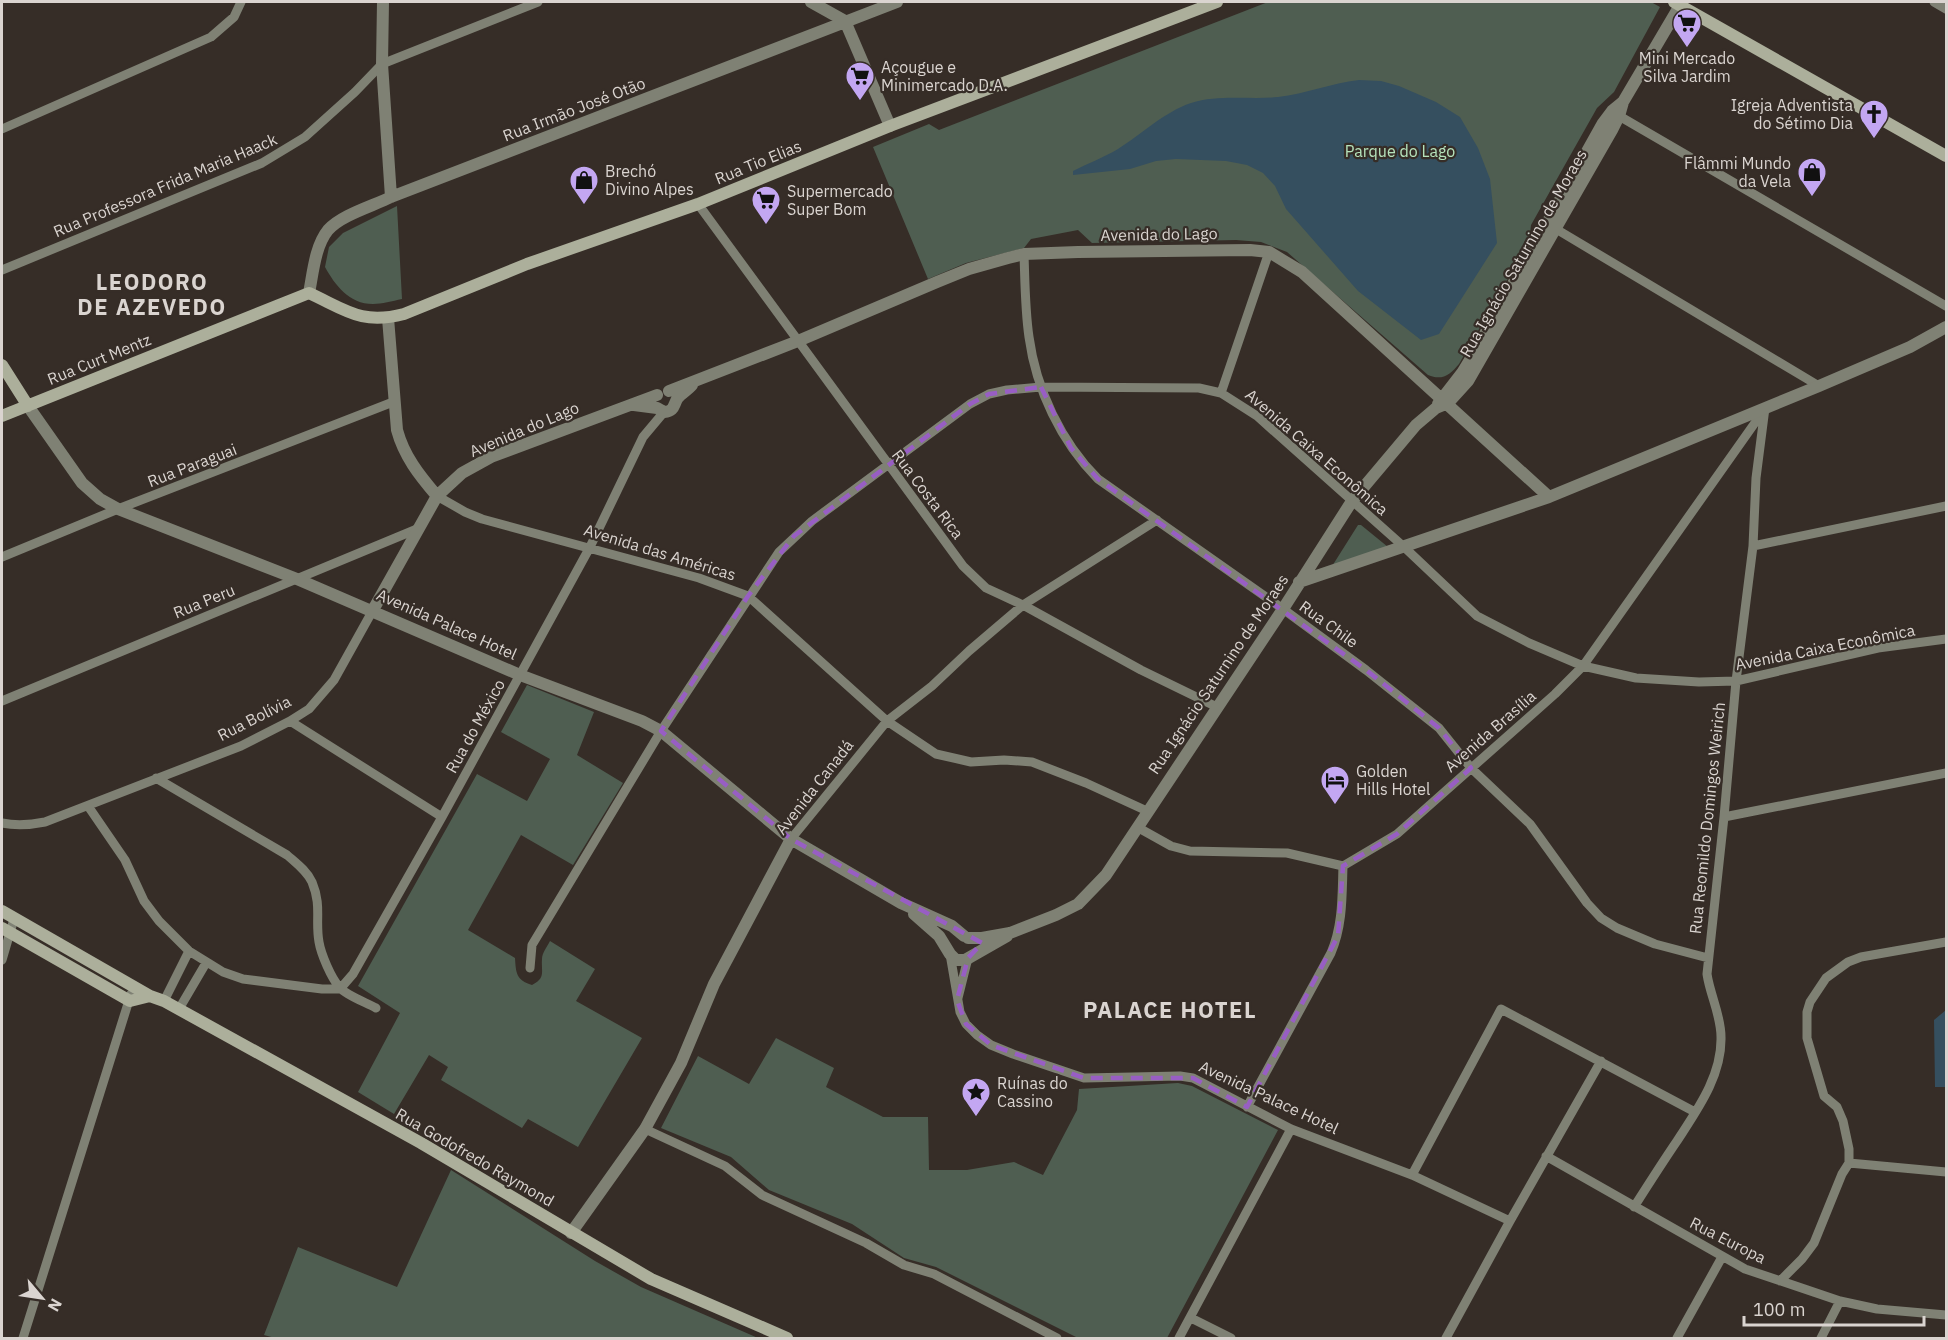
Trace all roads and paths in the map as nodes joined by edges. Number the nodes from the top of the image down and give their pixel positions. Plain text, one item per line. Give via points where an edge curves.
1 (241, 2) edge
2 (383, 2) edge
3 (538, 2) edge
4 (811, 2) edge
5 (897, 2) edge
6 (1217, 2) edge
7 (1934, 2) edge
8 (1678, 3) edge
9 (1947, 9) edge
10 (845, 21) junction
11 (382, 64) junction
12 (1616, 113) junction
13 (890, 126) junction
14 (2, 129) edge
15 (1947, 156) edge
16 (391, 197) junction
17 (698, 204) junction
18 (1552, 227) junction
19 (1269, 252) junction
20 (1024, 254) junction
21 (2, 270) edge
22 (309, 293) junction
23 (1947, 306) edge
24 (388, 318) junction
25 (1947, 327) edge
26 (798, 341) junction
27 (2, 365) edge
28 (1041, 387) junction
29 (1819, 387) junction
30 (1221, 393) junction
31 (673, 396) junction
32 (393, 402) junction
33 (1442, 403) junction
34 (656, 405) junction
35 (28, 406) junction
36 (1765, 408) junction
37 (2, 416) edge
38 (643, 437) junction
39 (888, 466) junction
40 (437, 496) junction
41 (1549, 497) junction
42 (1352, 501) junction
43 (1947, 506) edge
44 (118, 509) junction
45 (1157, 520) junction
46 (417, 529) junction
47 (1403, 546) junction
48 (1753, 546) junction
49 (590, 547) junction
50 (2, 557) edge
51 (297, 579) junction
52 (1299, 582) junction
53 (748, 597) junction
54 (1023, 605) junction
55 (1283, 609) junction
56 (373, 610) junction
57 (1947, 639) edge
58 (1582, 666) junction
59 (520, 675) junction
60 (1736, 681) junction
61 (2, 701) edge
62 (1218, 707) junction
63 (887, 721) junction
64 (290, 722) junction
65 (661, 731) junction
66 (1471, 768) junction
67 (1947, 773) edge
68 (156, 778) junction
69 (88, 806) junction
70 (1147, 811) junction
71 (442, 817) junction
72 (1724, 817) junction
73 (2, 823) edge
74 (1137, 827) junction
75 (791, 839) junction
76 (1343, 866) junction
77 (901, 903) junction
78 (2, 911) edge
79 (14, 919) junction
80 (6, 931) edge
81 (1010, 933) junction
82 (966, 937) junction
83 (1947, 942) edge
84 (189, 951) junction
85 (950, 952) junction
86 (970, 956) junction
87 (1708, 958) junction
88 (2, 960) edge
89 (206, 963) junction
90 (530, 968) dead end
91 (133, 986) junction
92 (340, 989) junction
93 (150, 996) junction
94 (957, 1000) junction
95 (130, 1001) junction
96 (164, 1001) junction
97 (376, 1008) dead end
98 (179, 1009) junction
99 (1601, 1061) junction
100 (1247, 1107) junction
101 (1695, 1112) junction
102 (645, 1129) junction
103 (1291, 1129) junction
104 (1546, 1156) junction
105 (1849, 1163) junction
106 (1947, 1172) edge
107 (1412, 1175) junction
108 (1634, 1207) junction
109 (1510, 1221) junction
110 (572, 1233) junction
111 (1722, 1257) junction
112 (1780, 1281) junction
113 (1840, 1301) junction
114 (1947, 1315) edge
115 (1191, 1318) junction
116 (23, 1338) edge
117 (787, 1338) edge
118 (1057, 1338) edge
119 (1179, 1338) edge
120 (1231, 1338) edge
121 (1446, 1338) edge
122 (1677, 1338) edge
123 (1821, 1338) edge

1 - 14 street via 234,17 211,37
2 - 11 street
3 - 11 street
4 - 10 street
5 - 10 street, Rua Irmão José Otão
6 - 13 main road, Rua Tio Elias
7 - 9 street
8 - 12 street, Rua Ignácio Saturnino de Moraes
8 - 15 main road
10 - 13 street
10 - 16 street, Rua Irmão José Otão
11 - 16 street
11 - 21 street, Rua Professora Frida Maria Haack via 305,137 262,163
12 - 18 street, Rua Ignácio Saturnino de Moraes
12 - 23 street
13 - 17 main road, Rua Tio Elias
16 - 22 street, Rua Irmão José Otão via 329,229 317,254
17 - 24 main road, Rua Tio Elias
17 - 26 street, Rua Costa Rica
18 - 29 street
18 - 33 street, Rua Ignácio Saturnino de Moraes
19 - 20 street, Avenida do Lago
19 - 30 street
19 - 33 street, Avenida do Lago via 1302,272
20 - 26 street, Avenida do Lago via 958,274
20 - 28 street, Rua Chile via 1029,340
22 - 24 main road, Rua Tio Elias via 356,315
22 - 35 main road, Rua Curt Mentz
24 - 32 street, Avenida das Américas
25 - 29 street
26 - 31 street, Avenida do Lago via 700,378
26 - 39 street, Rua Costa Rica
27 - 35 main road, Avenida Palace Hotel
28 - 30 street, Avenida Caixa Econômica via 1199,388
28 - 39 street, Avenida Caixa Econômica via 989,394
28 - 45 street, Rua Chile via 1056,422 1084,466
29 - 36 street
30 - 42 street, Avenida Caixa Econômica via 1257,416
31 - 34 street, Avenida do Lago via 663,391
31 - 34 street via 671,411
32 - 40 street, Avenida das Américas via 402,447
32 - 44 street, Rua Paraguai
33 - 41 street, Avenida do Lago
33 - 42 street, Rua Ignácio Saturnino de Moraes via 1416,425
34 - 38 street, Rua do México
34 - 38 street via 650,410 652,417
34 - 40 street, Avenida do Lago via 630,404 491,457 462,473
35 - 37 main road, Rua Curt Mentz
35 - 44 street, Avenida Palace Hotel via 82,483
36 - 41 street
36 - 48 street, Rua Reomildo Domingos Weirich
36 - 58 street, Avenida Brasília
38 - 49 street, Rua do México
39 - 53 street, Avenida Caixa Econômica via 794,536
39 - 54 street, Rua Costa Rica via 963,566 986,588
40 - 46 street, Rua Bolívia
40 - 49 street, Avenida das Américas via 482,519
41 - 47 street
42 - 47 street, Avenida Caixa Econômica
42 - 52 street, Rua Ignácio Saturnino de Moraes
43 - 48 street
44 - 50 street, Rua Paraguai
44 - 51 street, Avenida Palace Hotel
45 - 54 street, Avenida Canadá
45 - 55 street, Rua Chile
46 - 51 street, Rua Peru
46 - 56 street, Rua Bolívia
47 - 52 street
47 - 58 street, Avenida Caixa Econômica via 1477,616
48 - 60 street, Rua Reomildo Domingos Weirich
49 - 53 street, Avenida das Américas via 699,578
49 - 59 street, Rua do México
51 - 56 street, Avenida Palace Hotel
51 - 61 street, Rua Peru
52 - 55 street, Rua Ignácio Saturnino de Moraes
53 - 63 street, Avenida das Américas
53 - 65 street, Avenida Caixa Econômica
54 - 62 street, Rua Costa Rica
54 - 63 street, Avenida Canadá
55 - 62 street, Rua Ignácio Saturnino de Moraes
55 - 66 street, Rua Chile via 1439,728
56 - 59 street, Avenida Palace Hotel
56 - 64 street, Rua Bolívia via 334,680 309,709
57 - 60 street, Avenida Caixa Econômica via 1878,648
58 - 60 street, Avenida Caixa Econômica via 1636,678
58 - 66 street, Avenida Brasília
59 - 65 street, Avenida Palace Hotel
59 - 71 street, Rua do México
60 - 72 street, Rua Reomildo Domingos Weirich
62 - 70 street, Rua Ignácio Saturnino de Moraes
63 - 70 street, Avenida das Américas via 936,754 971,762 1032,762
63 - 75 street, Avenida Canadá
64 - 68 street, Rua Bolívia via 241,746
64 - 71 street
65 - 75 street, Avenida Palace Hotel
65 - 90 street, Avenida Caixa Econômica via 532,945
66 - 76 street, Avenida Brasília via 1397,834
66 - 87 street, Rua Chile via 1530,824 1601,918 1655,944
67 - 72 street
68 - 69 street, Rua Bolívia
68 - 92 street via 301,867 316,895 321,952
69 - 73 street, Rua Bolívia via 31,825
69 - 84 street via 125,860 144,901
70 - 74 street, Rua Ignácio Saturnino de Moraes
71 - 92 street, Rua do México via 353,974
72 - 87 street, Rua Reomildo Domingos Weirich
74 - 76 street via 1171,846 1190,851 1287,853
74 - 81 street, Rua Ignácio Saturnino de Moraes via 1106,875 1078,904
75 - 77 street, Avenida Palace Hotel
75 - 102 street, Avenida Canadá via 714,984 681,1063
76 - 100 street via 1338,936
77 - 82 street, Avenida Palace Hotel via 952,926
77 - 85 street, Avenida Palace Hotel via 930,927
78 - 79 main road, Rua Godofredo Raymond
79 - 80 street
79 - 91 main road, Rua Godofredo Raymond
80 - 88 street
80 - 95 main road
81 - 82 street, Rua Ignácio Saturnino de Moraes
81 - 86 street, Rua Ignácio Saturnino de Moraes
82 - 85 street via 953,939
82 - 86 street via 973,944
83 - 105 street via 1848,962 1826,978 1810,1002 1807,1038 1824,1096 1837,1107 1843,1121
84 - 89 street
84 - 96 street
85 - 86 street via 956,960
85 - 94 street, Avenida Palace Hotel
86 - 94 street
87 - 101 street, Rua Reomildo Domingos Weirich via 1709,990 1722,1038 1710,1087
89 - 92 street via 254,981
89 - 98 street
91 - 93 main road, Rua Godofredo Raymond
91 - 95 street
92 - 97 street
93 - 95 main road
93 - 96 main road, Rua Godofredo Raymond
94 - 100 street, Avenida Palace Hotel via 966,1024 977,1035 1013,1054 1084,1078 1192,1078
95 - 116 street
96 - 98 main road, Rua Godofredo Raymond
98 - 110 main road, Rua Godofredo Raymond
99 - 101 street
99 - 104 street
99 - 107 street via 1501,1009
100 - 103 street, Avenida Palace Hotel
101 - 108 street, Rua Reomildo Domingos Weirich
102 - 110 street, Avenida Canadá
102 - 118 street via 725,1166 762,1195 904,1265 934,1274
103 - 107 street, Avenida Palace Hotel
103 - 115 street
104 - 108 street, Rua Europa
104 - 109 street
105 - 106 street
105 - 112 street via 1814,1243
107 - 109 street, Avenida Palace Hotel
108 - 111 street, Rua Europa
109 - 121 street
110 - 117 main road, Rua Godofredo Raymond via 651,1279
111 - 112 street, Rua Europa
111 - 122 street
112 - 113 street, Rua Europa
113 - 114 street, Rua Europa via 1877,1309
113 - 123 street
115 - 119 street
115 - 120 street

